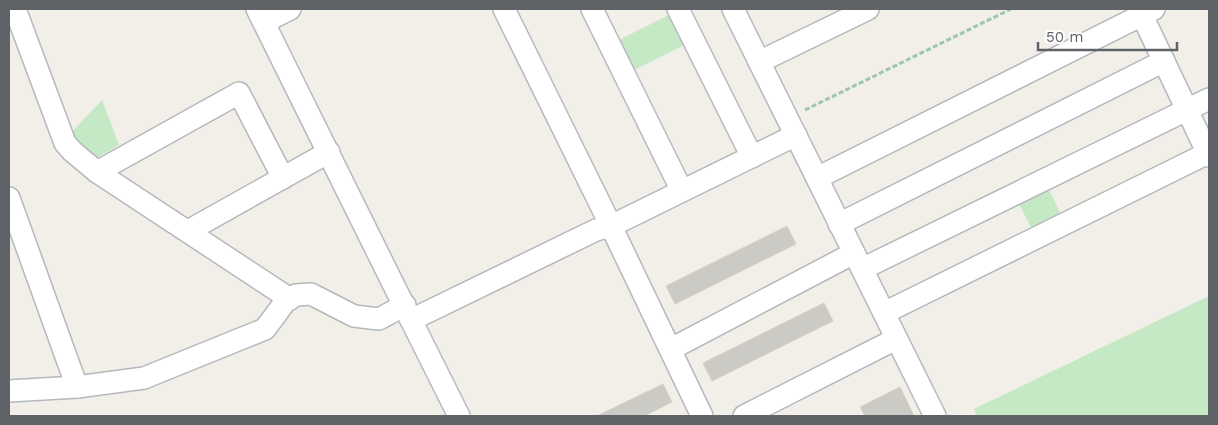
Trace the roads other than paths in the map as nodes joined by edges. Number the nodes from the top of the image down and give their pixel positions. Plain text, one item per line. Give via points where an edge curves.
1 (15, 9) edge
2 (290, 9) edge
3 (504, 9) edge
4 (592, 9) edge
5 (678, 9) edge
6 (733, 9) edge
7 (868, 9) edge
8 (1145, 11) edge
9 (261, 15) edge
10 (1164, 61) junction
11 (759, 62) junction
12 (1209, 98) edge
13 (1187, 109) junction
14 (791, 127) junction
15 (329, 152) junction
16 (1208, 154) edge
17 (752, 157) junction
18 (97, 172) junction
19 (283, 178) junction
20 (817, 178) junction
21 (682, 191) junction
22 (9, 198) edge
23 (839, 224) junction
24 (611, 226) junction
25 (188, 231) junction
26 (858, 261) junction
27 (290, 299) junction
28 (408, 313) junction
29 (884, 314) junction
30 (896, 340) junction
31 (670, 349) junction
32 (77, 387) junction
33 (9, 391) edge
34 (757, 413) edge
35 (459, 416) edge
36 (702, 416) edge
37 (935, 416) edge

1 - 18 street via 65,143
2 - 9 street
3 - 24 street
4 - 21 street
5 - 17 street
6 - 11 street
7 - 11 street
8 - 10 street
8 - 20 street
9 - 15 street
10 - 13 street
10 - 23 street
11 - 14 street
12 - 13 street
13 - 16 street
13 - 26 street
14 - 17 street
14 - 20 street
15 - 19 street
15 - 28 street
16 - 29 street
17 - 21 street
18 - 19 street via 240,93
18 - 25 street
19 - 25 street
20 - 23 street
21 - 24 street
22 - 32 street
23 - 26 street
24 - 28 street
24 - 31 street
25 - 27 street
26 - 29 street
26 - 31 street
27 - 28 street via 311,294 354,316 379,319
27 - 32 street via 265,329 144,378
28 - 35 street
29 - 30 street
30 - 34 street
30 - 37 street
31 - 36 street
32 - 33 street

